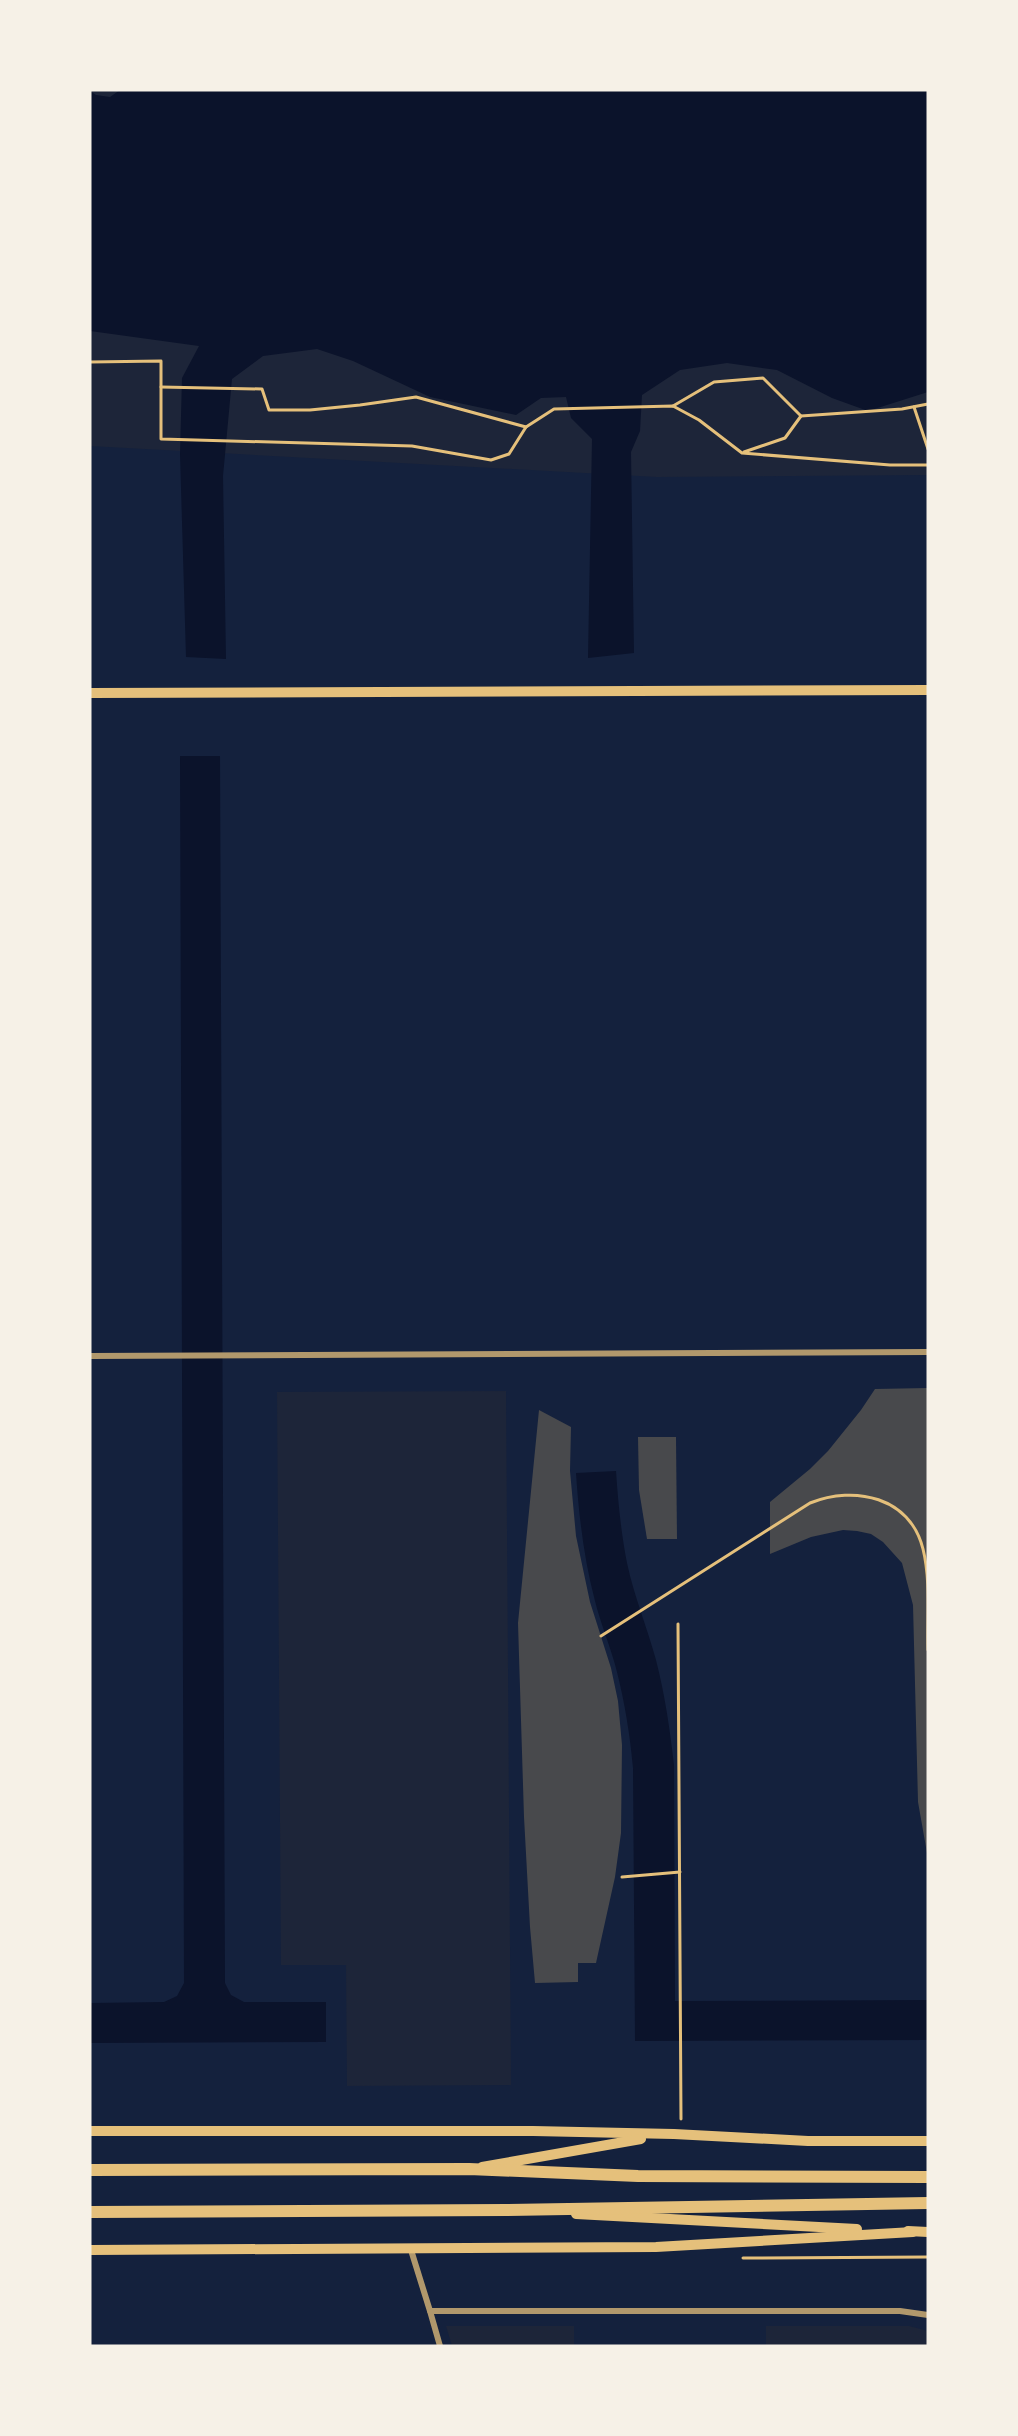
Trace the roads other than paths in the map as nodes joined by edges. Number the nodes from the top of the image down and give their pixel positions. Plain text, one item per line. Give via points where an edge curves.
1 (928, 690) edge
2 (90, 693) edge
3 (928, 1352) edge
4 (90, 1356) edge
5 (90, 2131) edge
6 (674, 2134) junction
7 (928, 2141) edge
8 (470, 2169) junction
9 (90, 2170) edge
10 (928, 2177) edge
11 (928, 2203) edge
12 (506, 2210) junction
13 (90, 2212) edge
14 (913, 2232) junction
15 (928, 2232) edge
16 (90, 2250) edge
17 (411, 2250) junction
18 (430, 2311) junction
19 (928, 2315) edge
20 (440, 2346) edge

1 - 2 main road
3 - 4 street
5 - 6 main road
6 - 7 main road via 808,2141
6 - 8 main road
8 - 9 main road
8 - 10 main road via 638,2176
11 - 12 main road
12 - 13 main road
12 - 14 main road
14 - 15 main road
14 - 17 main road via 656,2247
16 - 17 main road
17 - 18 street
18 - 19 street via 900,2311
18 - 20 street

